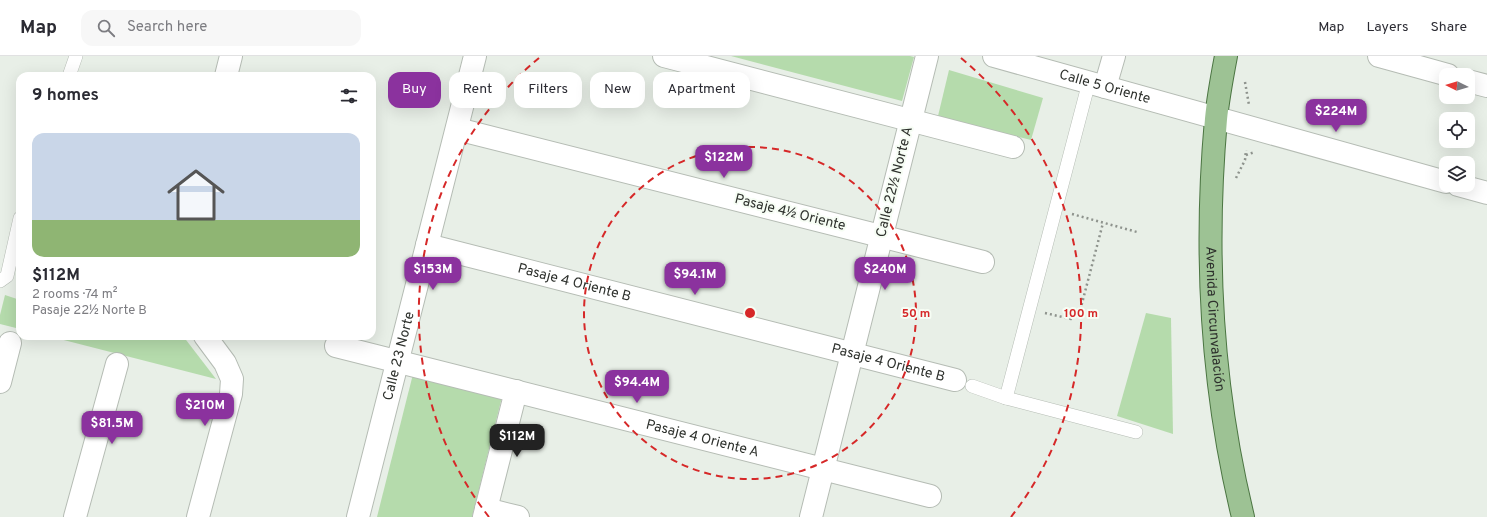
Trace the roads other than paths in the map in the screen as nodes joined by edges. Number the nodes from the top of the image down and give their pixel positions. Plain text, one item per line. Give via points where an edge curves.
1 (76, 56) edge
2 (231, 56) edge
3 (475, 56) edge
4 (664, 56) edge
5 (927, 56) edge
6 (994, 56) edge
7 (1114, 56) edge
8 (1226, 56) edge
9 (1379, 56) edge
10 (70, 72) edge
11 (227, 72) edge
12 (1439, 73) edge
13 (1475, 83) edge
14 (1097, 85) junction
15 (1487, 86) edge
16 (1216, 118) junction
17 (910, 121) junction
18 (457, 129) junction
19 (1013, 147) dead end
20 (1439, 180) edge
21 (1475, 190) edge
22 (1487, 193) edge
23 (16, 236) edge
24 (882, 236) junction
25 (427, 245) junction
26 (983, 262) dead end
27 (0, 281) edge
28 (208, 340) edge
29 (10, 343) dead end
30 (336, 346) dead end
31 (852, 353) junction
32 (397, 361) junction
33 (117, 364) dead end
34 (0, 382) edge
35 (963, 383) joint
36 (516, 391) junction
37 (1006, 398) junction
38 (1136, 432) dead end
39 (823, 469) junction
40 (930, 496) dead end
41 (485, 513) edge
42 (75, 517) edge
43 (198, 517) edge
44 (358, 517) edge
45 (518, 517) edge
46 (811, 517) edge
47 (1243, 517) edge

1 - 10 lane
2 - 11 street
3 - 18 street, Calle 23 Norte
4 - 17 street
5 - 17 street, Calle 22½ Norte A
6 - 14 street, Calle 5 Oriente
7 - 14 street
8 - 16 main road, Avenida Circunvalación
9 - 12 street
13 - 15 street
14 - 16 street, Calle 5 Oriente
14 - 37 lane via 1056,209
16 - 20 street, Calle 5 Oriente
16 - 47 main road, Avenida Circunvalación via 1211,260 1215,353 1229,454
17 - 19 street
17 - 24 street, Calle 22½ Norte A
18 - 24 street, Pasaje 4½ Oriente
18 - 25 street, Calle 23 Norte
21 - 22 street
23 - 27 lane via 7,276
24 - 26 street, Pasaje 4½ Oriente
24 - 31 street, Calle 22½ Norte A
25 - 31 street, Pasaje 4 Oriente B
25 - 32 street, Calle 23 Norte
28 - 43 street via 225,363 232,379 231,394
29 - 34 street
30 - 32 street, Pasaje 4 Oriente A
31 - 35 street, Pasaje 4 Oriente B
31 - 39 street, Calle 22½ Norte A
32 - 36 street, Pasaje 4 Oriente A
32 - 44 street, Calle 23 Norte
33 - 42 street
35 - 37 lane
36 - 39 street, Pasaje 4 Oriente A
36 - 41 street
37 - 38 lane
39 - 40 street, Pasaje 4 Oriente A
39 - 46 street, Calle 22½ Norte A
41 - 45 street

